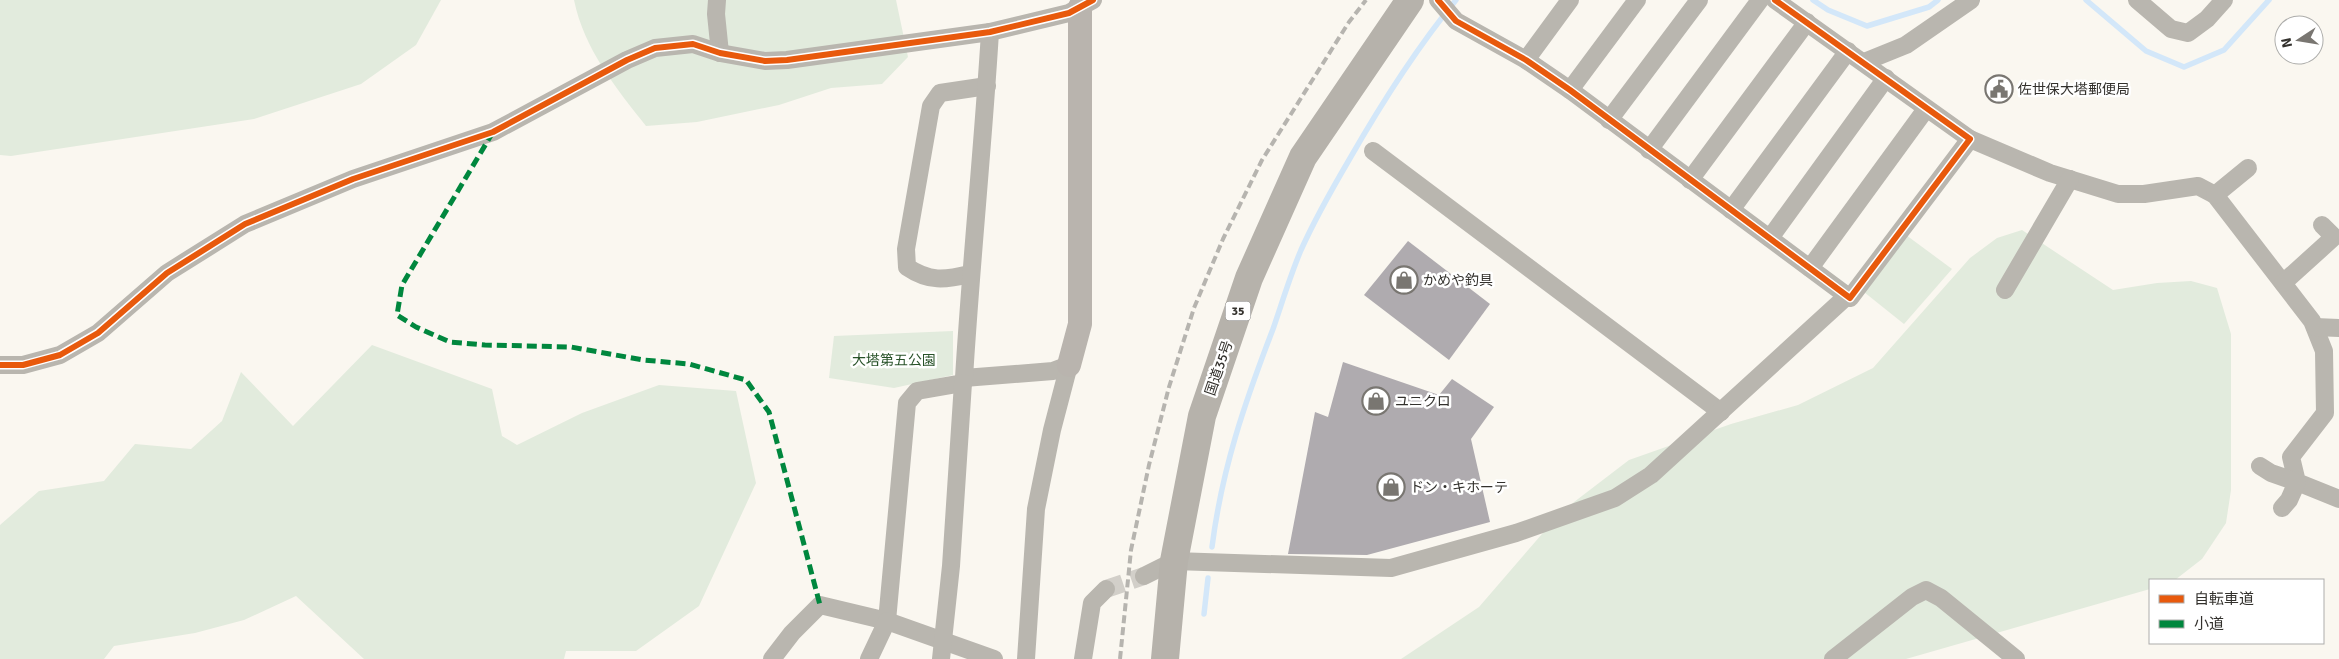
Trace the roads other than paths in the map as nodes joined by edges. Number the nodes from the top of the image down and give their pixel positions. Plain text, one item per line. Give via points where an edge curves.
1 (717, 0) edge
2 (1410, 0) edge
3 (1570, 0) edge
4 (1637, 0) edge
5 (1699, 0) edge
6 (1760, 0) edge
7 (1775, 0) edge
8 (1971, 0) edge
9 (2137, 0) edge
10 (2224, 0) edge
11 (1439, 1) edge
12 (1086, 3) edge
13 (1807, 22) junction
14 (990, 32) junction
15 (1848, 51) junction
16 (720, 53) junction
17 (1526, 60) junction
18 (1864, 62) junction
19 (1886, 78) junction
20 (987, 86) junction
21 (1570, 90) junction
22 (1926, 109) junction
23 (1609, 120) junction
24 (1970, 139) junction
25 (1649, 150) junction
26 (1372, 151) dead end
27 (2248, 168) dead end
28 (1690, 180) junction
29 (2070, 180) junction
30 (2215, 195) junction
31 (1731, 210) junction
32 (2332, 234) edge
33 (1770, 238) junction
34 (1810, 268) junction
35 (970, 274) junction
36 (2283, 283) junction
37 (2005, 290) dead end
38 (1847, 296) junction
39 (2314, 327) junction
40 (2339, 328) edge
41 (0, 365) edge
42 (1069, 365) junction
43 (964, 381) junction
44 (2332, 398) edge
45 (1721, 412) junction
46 (2260, 466) dead end
47 (2297, 482) junction
48 (2339, 499) edge
49 (2282, 508) dead end
50 (1174, 561) junction
51 (1144, 576) tunnel mouth
52 (1106, 589) tunnel mouth
53 (887, 621) junction
54 (943, 641) junction
55 (772, 659) edge
56 (869, 659) edge
57 (941, 659) edge
58 (994, 659) edge
59 (1026, 659) edge
60 (1083, 659) edge
61 (1165, 659) edge
62 (1833, 659) edge
63 (2016, 659) edge

1 - 16 street
2 - 50 highway, 国道35号 / 35 via 1303,157 1249,278 1202,416
3 - 17 street
4 - 21 street
5 - 23 street
6 - 25 street
7 - 13 street
8 - 18 street via 1906,45
9 - 10 street via 2172,29 2188,33 2207,19
11 - 17 street via 1456,20
12 - 14 street via 1069,13
12 - 42 street via 1080,324
13 - 15 street
13 - 28 street
14 - 16 street via 787,60 766,61
14 - 20 street
15 - 18 street
15 - 31 street
16 - 41 street via 693,44 655,48 493,132 299,200 245,224 207,246 167,273 98,333 60,355 23,365
17 - 21 street
18 - 19 street
19 - 22 street
19 - 33 street
20 - 35 street
20 - 35 street via 940,93 931,106 906,249 907,267 922,277 951,279
21 - 23 street
22 - 24 street
22 - 34 street
23 - 25 street
24 - 29 street
24 - 38 street via 1850,298
25 - 28 street
26 - 45 street
27 - 30 street
28 - 31 street
29 - 30 street via 2118,194 2144,194 2198,186
29 - 37 street
30 - 36 street
31 - 33 street
32 - 36 street
33 - 34 street
34 - 38 street
35 - 43 street
36 - 39 street
38 - 45 street
39 - 40 street
39 - 44 street via 2324,351
42 - 43 street via 1054,371
42 - 59 street via 1036,509
43 - 53 street via 917,391 907,403
43 - 54 street
44 - 47 street via 2291,457
45 - 50 street via 1651,475 1615,498 1516,533 1391,568
46 - 47 street
47 - 48 street
47 - 49 street
50 - 51 street
50 - 61 highway, 国道35号 / 35
52 - 60 street via 1092,603
53 - 54 street
53 - 55 street via 820,605 792,632
53 - 56 street
54 - 57 street
54 - 58 street
62 - 63 street via 1912,597 1926,590 1941,598

